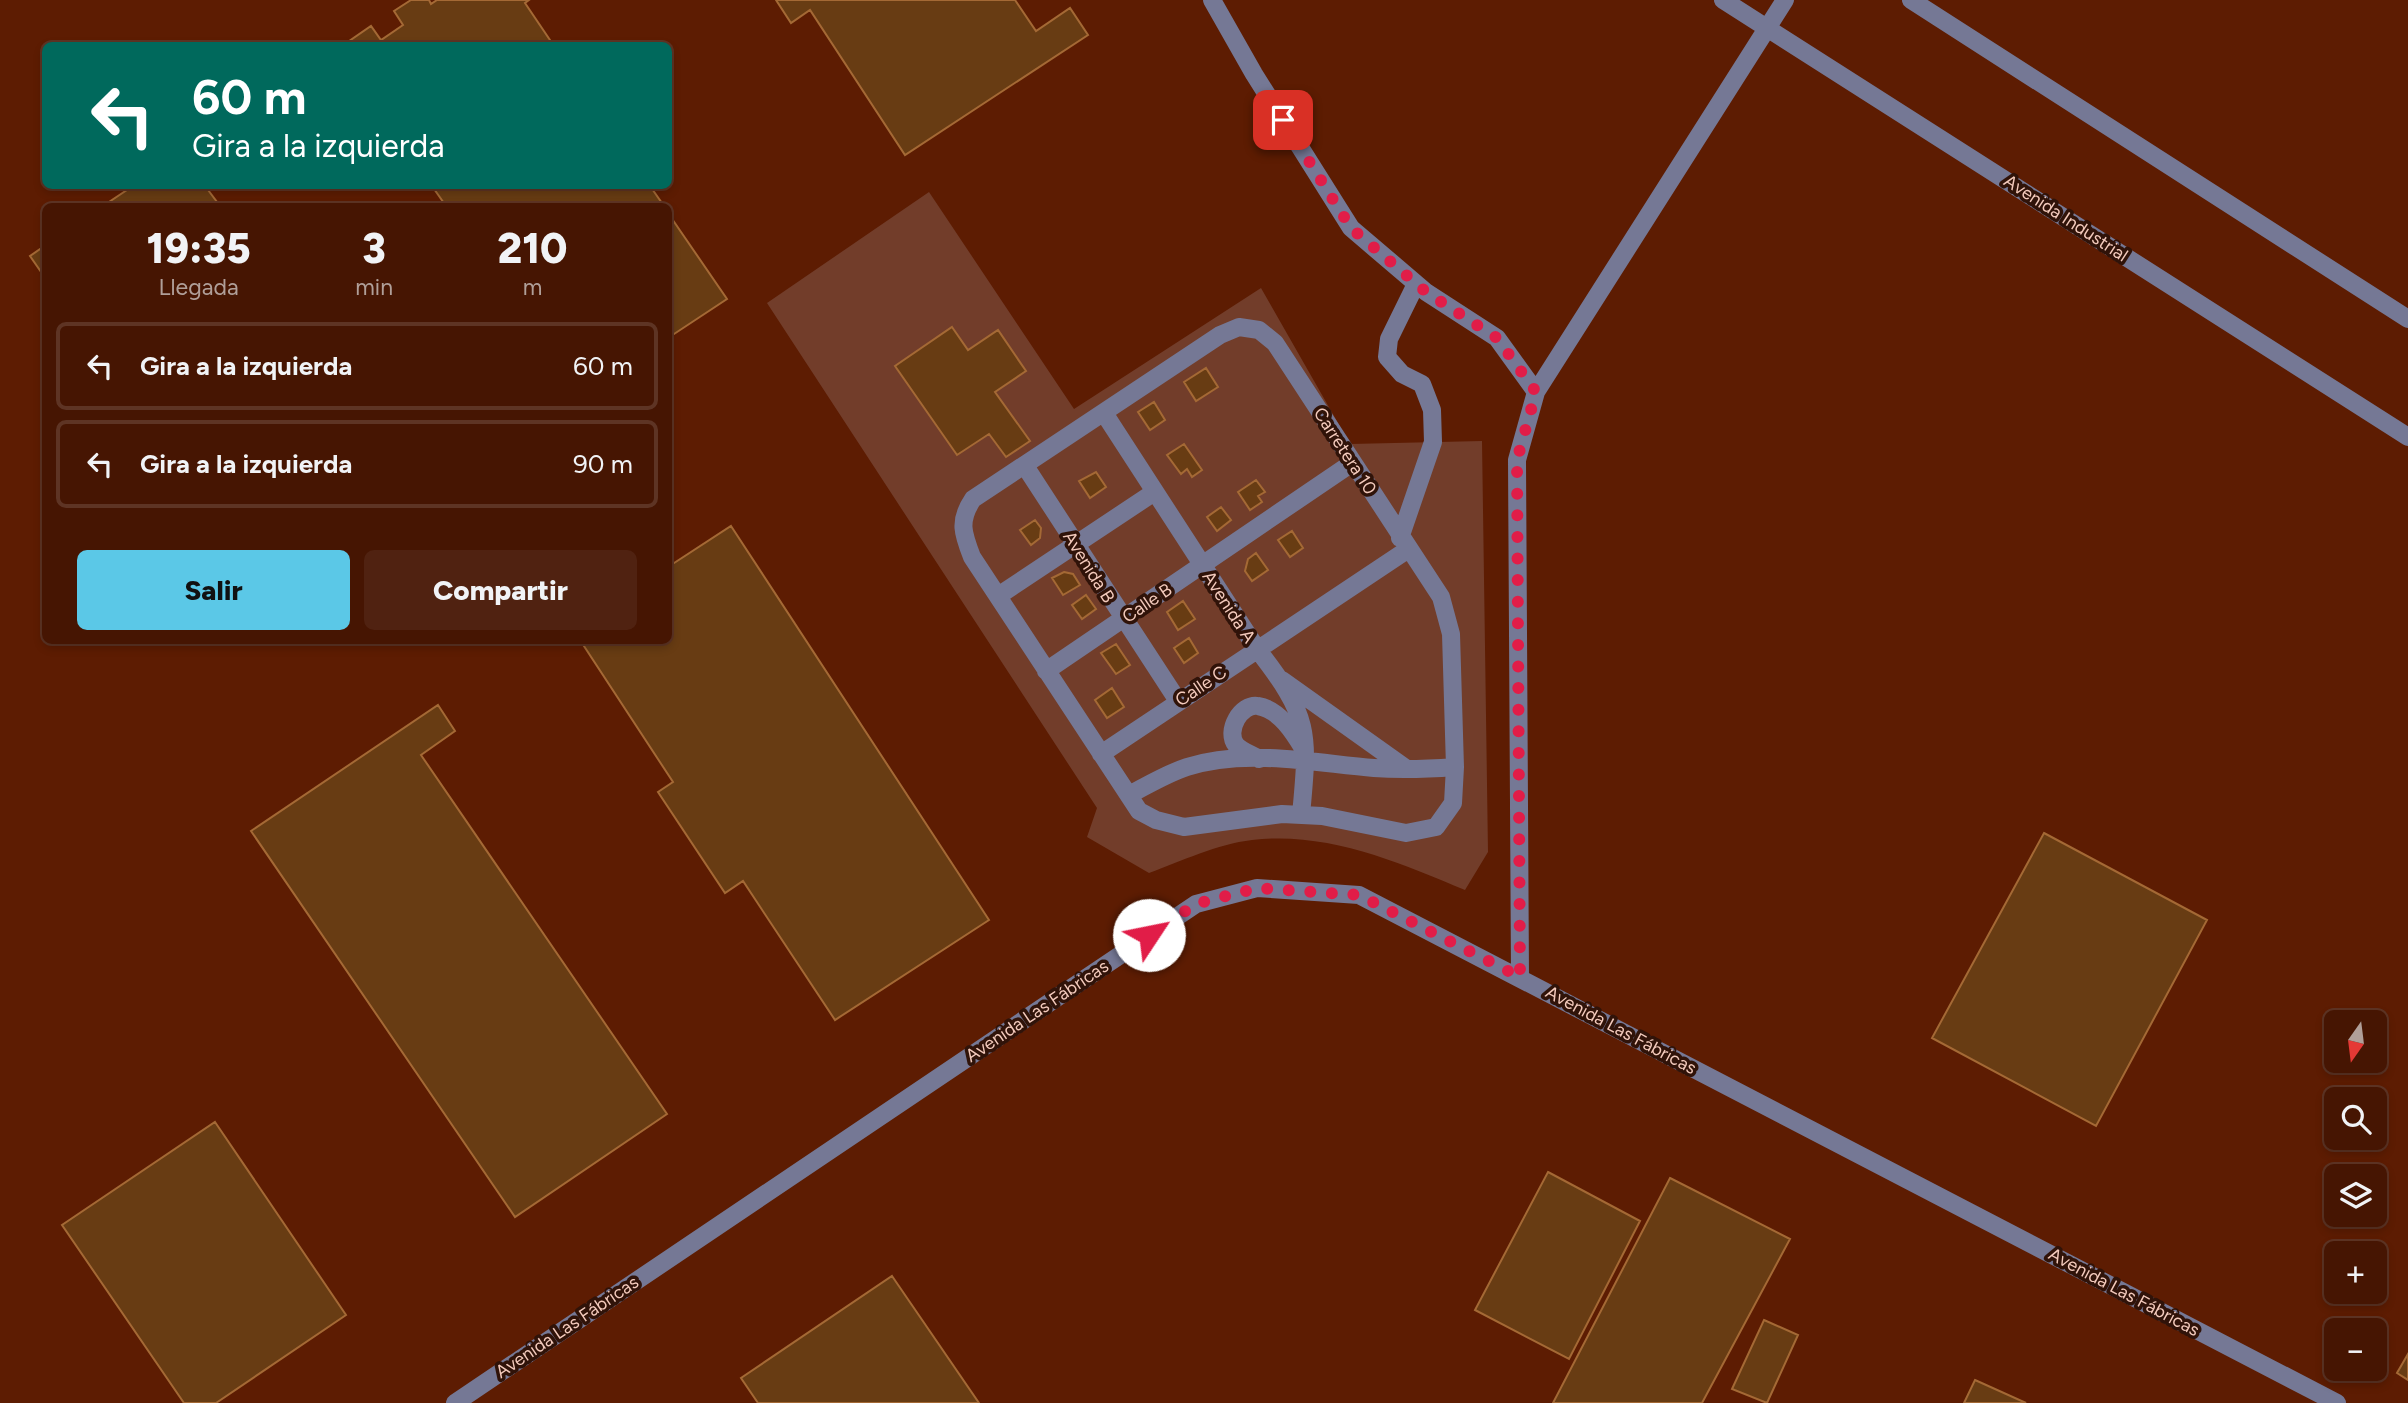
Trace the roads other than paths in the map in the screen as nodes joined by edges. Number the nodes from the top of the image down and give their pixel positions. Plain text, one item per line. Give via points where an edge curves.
1 (1212, 0) edge
2 (1723, 0) edge
3 (1785, 0) edge
4 (1911, 0) edge
5 (1768, 27) junction
6 (1416, 284) junction
7 (2408, 319) edge
8 (1536, 392) junction
9 (1104, 413) junction
10 (2408, 437) edge
11 (1353, 463) junction
12 (1025, 466) junction
13 (1153, 493) junction
14 (1075, 544) junction
15 (1404, 544) junction
16 (1202, 566) junction
17 (998, 596) junction
18 (1122, 620) junction
19 (1257, 649) junction
20 (1046, 671) junction
21 (1279, 678) junction
22 (1178, 701) junction
23 (1306, 753) junction
24 (1101, 754) junction
25 (1259, 759) junction
26 (1455, 767) junction
27 (1407, 769) junction
28 (1129, 795) junction
29 (1301, 815) junction
30 (1520, 977) junction
31 (455, 1403) edge
32 (2337, 1403) edge

1 - 6 street via 1351,228
2 - 5 street, Avenida Industrial
3 - 5 street
4 - 7 street
5 - 8 street
5 - 10 street, Avenida Industrial
6 - 8 street via 1497,338
6 - 15 street via 1389,339 1387,357 1402,374 1422,384 1432,410 1433,442
8 - 30 street via 1517,460
9 - 11 street, Carretera 10 via 1220,335 1239,327 1259,330 1275,343
9 - 12 street, Carretera 10
9 - 13 street, Avenida A
11 - 15 street, Carretera 10
11 - 16 street, Calle B
12 - 14 street, Avenida B
12 - 17 street, Carretera 10 via 974,499 964,513 962,532 967,545
13 - 14 street
13 - 16 street, Avenida A
14 - 17 street
14 - 18 street, Avenida B
15 - 19 street, Calle C
15 - 26 street, Carretera 10 via 1441,597 1451,634
16 - 18 street, Calle B
16 - 19 street, Avenida A
17 - 20 street, Carretera 10
18 - 20 street, Calle B
18 - 22 street, Avenida B
19 - 21 street, Avenida A
19 - 22 street, Calle C
20 - 24 street, Carretera 10
21 - 23 street, Avenida A via 1303,722
21 - 27 street
22 - 24 street, Calle C
23 - 25 street via 1279,717 1260,706 1249,706 1240,714 1233,737 1236,746
23 - 29 street, Avenida A
24 - 28 street, Carretera 10
25 - 27 street
25 - 28 street via 1189,766
26 - 27 street
26 - 29 street, Carretera 10 via 1453,803 1436,827 1406,833
28 - 29 street, Carretera 10 via 1139,811 1184,827
30 - 31 street, Avenida Las Fábricas via 1359,895 1257,888 1196,904
30 - 32 street, Avenida Las Fábricas

